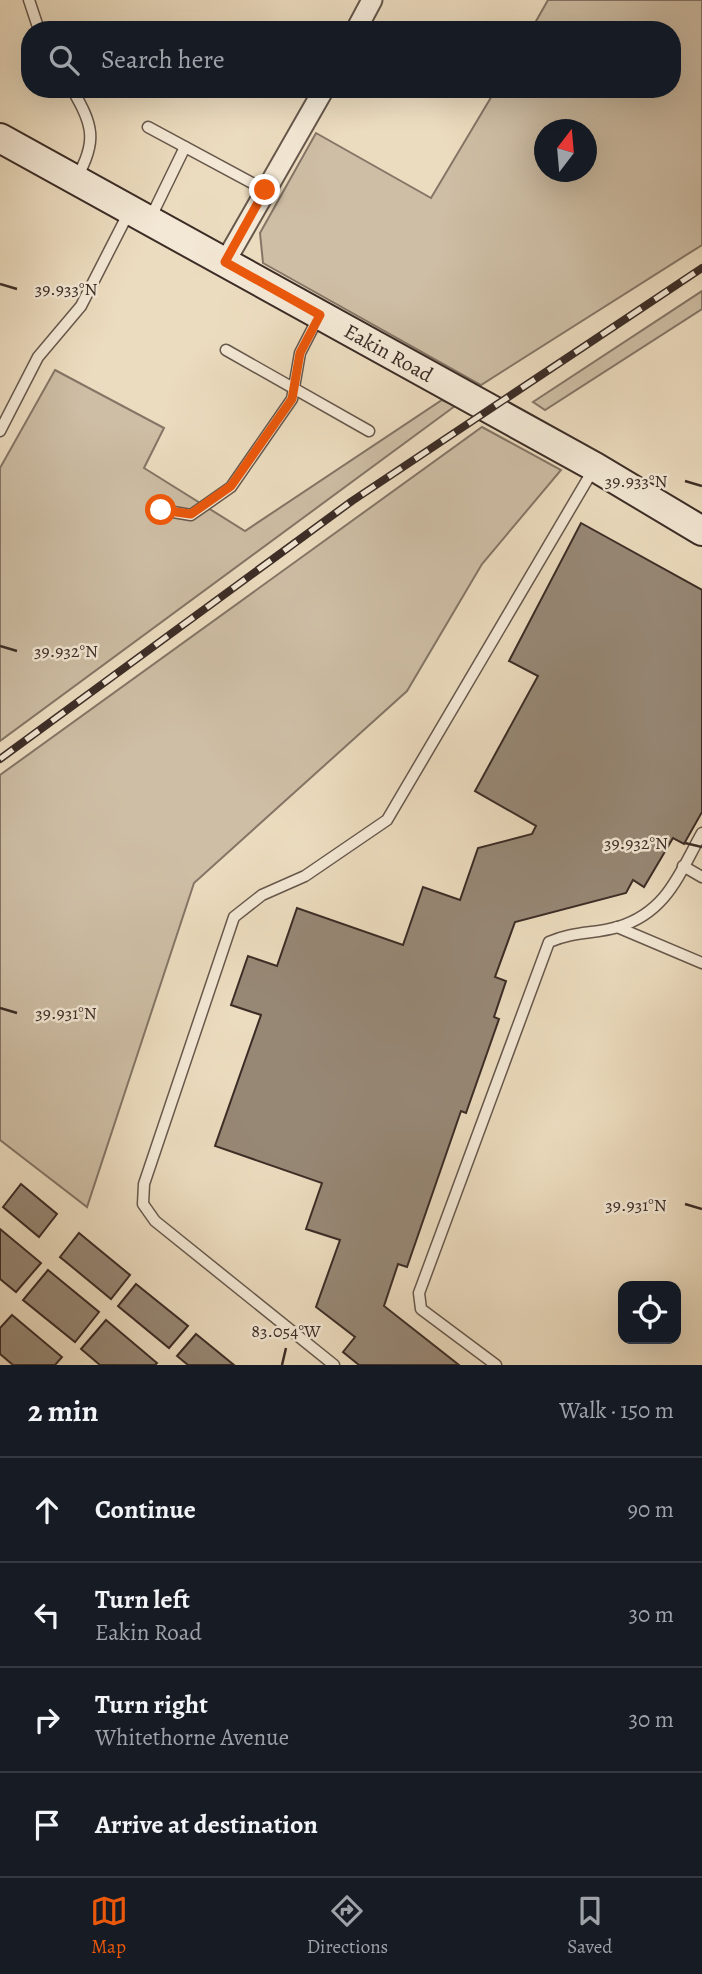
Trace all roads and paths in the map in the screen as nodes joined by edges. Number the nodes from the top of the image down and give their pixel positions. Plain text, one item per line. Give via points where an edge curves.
1 (29, 0) edge
2 (372, 0) edge
3 (36, 21) edge
4 (361, 21) edge
5 (77, 98) edge
6 (319, 98) edge
7 (148, 127) dead end
8 (0, 138) edge
9 (185, 148) junction
10 (75, 182) junction
11 (265, 190) junction
12 (139, 217) junction
13 (225, 262) junction
14 (320, 315) junction
15 (226, 350) dead end
16 (294, 387) junction
17 (369, 430) dead end
18 (0, 431) edge
19 (595, 467) junction
20 (161, 510) dead end
21 (702, 531) edge
22 (702, 833) edge
23 (683, 866) junction
24 (702, 877) edge
25 (617, 927) junction
26 (702, 963) edge
27 (334, 1365) edge
28 (496, 1365) edge

1 - 3 lane
2 - 4 street
5 - 10 lane via 88,117 91,135 89,154
6 - 11 street
7 - 9 lane
8 - 10 street, Eakin Road
9 - 11 lane
9 - 12 lane
10 - 12 street, Eakin Road
11 - 13 street
12 - 13 street, Eakin Road
12 - 18 lane via 81,306 38,357
13 - 14 street, Eakin Road
14 - 16 lane via 300,353
14 - 19 street, Eakin Road
15 - 16 lane
16 - 17 lane
16 - 20 lane via 292,399 231,486 191,514
19 - 21 street, Eakin Road
19 - 27 lane via 387,820 305,876 262,895 234,917 144,1184 143,1204 155,1221
22 - 23 lane
23 - 24 lane
23 - 25 lane via 655,910
25 - 26 lane
25 - 28 lane via 570,933 549,942 419,1293 421,1310

